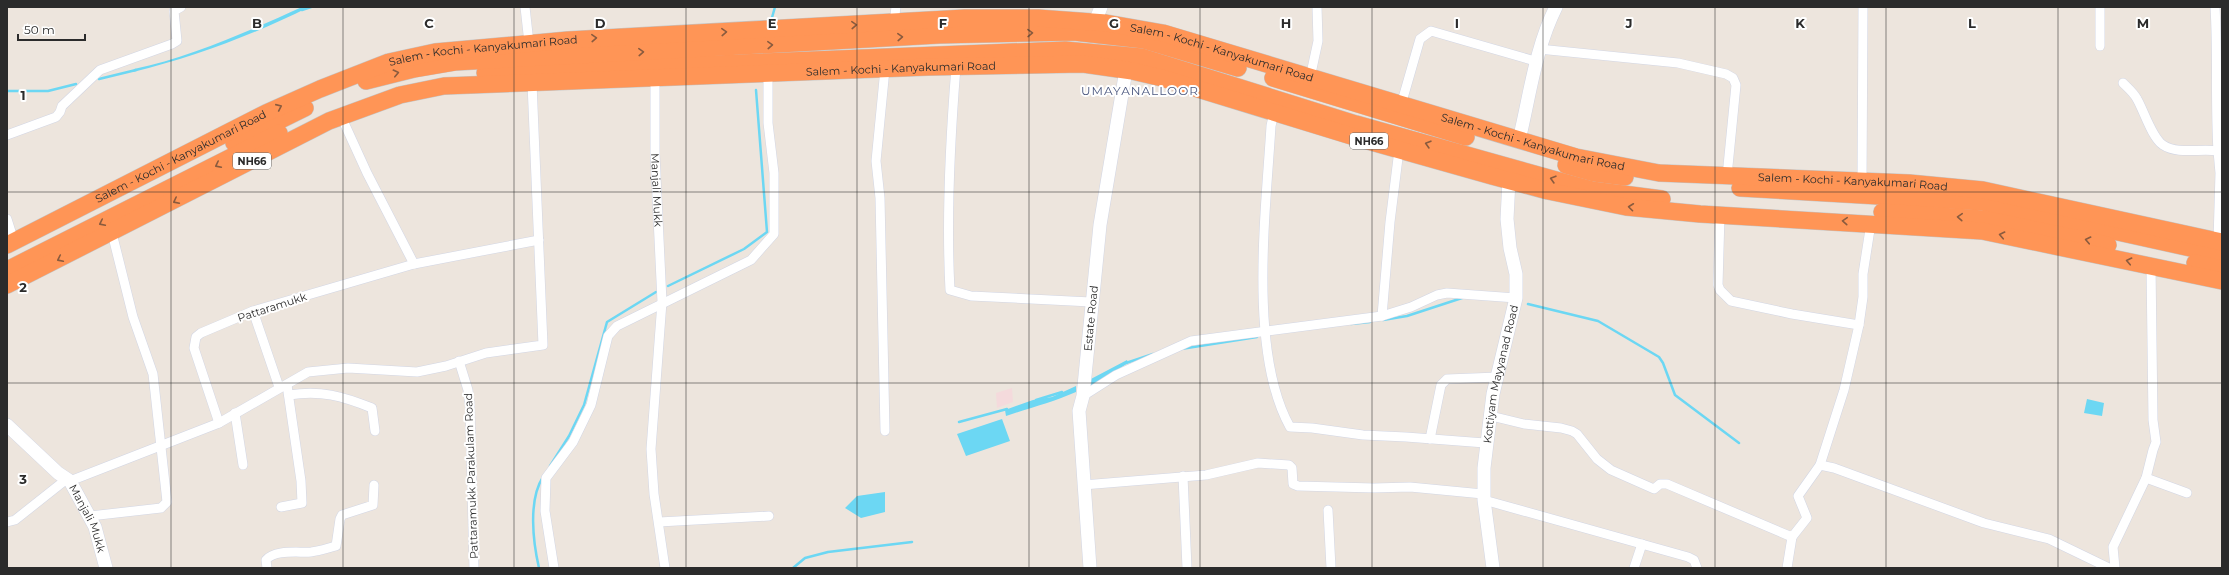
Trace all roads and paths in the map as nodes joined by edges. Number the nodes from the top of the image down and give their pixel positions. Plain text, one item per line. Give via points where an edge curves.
1 (181, 7) edge
2 (525, 7) edge
3 (1317, 7) edge
4 (1556, 7) edge
5 (1863, 7) edge
6 (2100, 7) edge
7 (2215, 7) edge
8 (1098, 14) edge
9 (895, 15) edge
10 (529, 43) junction
11 (2100, 46) dead end
12 (1537, 55) junction
13 (956, 67) junction
14 (885, 69) junction
15 (1126, 70) junction
16 (768, 74) junction
17 (655, 78) junction
18 (1310, 78) junction
19 (532, 83) junction
20 (2123, 83) dead end
21 (1401, 105) junction
22 (1274, 112) junction
23 (341, 116) junction
24 (7, 135) edge
25 (1519, 140) junction
26 (1399, 150) junction
27 (2218, 151) junction
28 (1727, 176) junction
29 (1509, 180) junction
30 (1862, 182) junction
31 (1720, 215) junction
32 (7, 219) edge
33 (1871, 223) junction
34 (112, 233) junction
35 (539, 240) junction
36 (2221, 246) edge
37 (9, 248) edge
38 (414, 264) junction
39 (2151, 266) junction
40 (2222, 269) edge
41 (7, 270) edge
42 (2222, 281) edge
43 (7, 285) edge
44 (1516, 298) junction
45 (662, 302) junction
46 (1091, 302) junction
47 (253, 311) junction
48 (1382, 316) junction
49 (1859, 325) junction
50 (1265, 331) junction
51 (459, 361) junction
52 (1498, 377) junction
53 (283, 386) junction
54 (289, 395) junction
55 (1083, 396) junction
56 (235, 413) junction
57 (1491, 416) junction
58 (219, 423) junction
59 (7, 425) edge
60 (375, 431) dead end
61 (885, 431) dead end
62 (1430, 439) junction
63 (1485, 443) junction
64 (162, 444) junction
65 (243, 464) dead end
66 (1820, 464) junction
67 (1183, 476) junction
68 (2146, 478) junction
69 (69, 480) junction
70 (374, 485) dead end
71 (1083, 485) junction
72 (2187, 493) dead end
73 (1483, 497) junction
74 (281, 507) dead end
75 (1328, 510) dead end
76 (90, 516) junction
77 (769, 516) dead end
78 (7, 522) edge
79 (659, 522) junction
80 (1792, 537) junction
81 (1642, 544) junction
82 (106, 568) edge
83 (267, 568) edge
84 (474, 568) edge
85 (554, 568) edge
86 (665, 568) edge
87 (1090, 568) edge
88 (1187, 568) edge
89 (1331, 568) edge
90 (1493, 568) edge
91 (1634, 568) edge
92 (1697, 568) edge
93 (1787, 568) edge
94 (2109, 568) edge
95 (2115, 568) edge

1 - 24 street via 174,11 177,41 100,70 62,106 56,117
2 - 10 street
3 - 18 street via 1318,41
4 - 12 street via 1545,28
5 - 30 street
6 - 11 street
7 - 27 street
8 - 9 highway, Salem - Kochi - Kanyakumari Road via 1038,18
8 - 18 highway, Salem - Kochi - Kanyakumari Road
10 -> 9 highway, Salem - Kochi - Kanyakumari Road
37 -> 10 highway, Salem - Kochi - Kanyakumari Road via 266,113 366,70 388,62 435,52
12 - 21 street via 1431,31 1420,38
12 - 25 street
12 - 28 street via 1678,63 1726,74 1733,78 1736,85
13 - 14 highway, Salem - Kochi - Kanyakumari Road / NH66
13 - 15 highway, Salem - Kochi - Kanyakumari Road / NH66 via 1083,64
13 - 46 street via 949,183 950,290 971,296
14 - 16 highway, Salem - Kochi - Kanyakumari Road / NH66
14 - 61 street via 876,161 880,198
15 - 22 highway, Salem - Kochi - Kanyakumari Road / NH66 via 1162,78
15 - 46 street, Estate Road via 1100,225
16 - 17 highway, Salem - Kochi - Kanyakumari Road / NH66
16 - 45 street via 768,124 774,173 774,234 752,260
17 - 19 highway, Salem - Kochi - Kanyakumari Road / NH66
17 - 45 street, Manjali Mukk via 655,154
18 - 21 highway, Salem - Kochi - Kanyakumari Road
19 - 23 highway, Salem - Kochi - Kanyakumari Road / NH66 via 444,86 400,95
19 - 35 street
20 - 27 street via 2137,98 2157,140 2163,146 2184,150
21 - 25 highway, Salem - Kochi - Kanyakumari Road
22 - 26 highway, Salem - Kochi - Kanyakumari Road / NH66
22 - 50 street via 1264,258
23 -> 34 highway, Salem - Kochi - Kanyakumari Road / NH66
23 - 38 street
25 - 28 highway, Salem - Kochi - Kanyakumari Road via 1576,157 1658,173
26 - 29 highway, Salem - Kochi - Kanyakumari Road / NH66
26 - 48 street
27 - 36 street
28 - 30 highway, Salem - Kochi - Kanyakumari Road
31 -> 29 highway, Salem - Kochi - Kanyakumari Road / NH66 via 1626,207
29 - 44 street, Kottiyam Mayyanad Road via 1507,219 1516,274
30 - 36 highway, Salem - Kochi - Kanyakumari Road via 1909,183 1984,190
33 -> 31 highway, Salem - Kochi - Kanyakumari Road / NH66
31 - 49 street via 1718,285 1731,301
32 - 37 street
39 -> 33 highway, Salem - Kochi - Kanyakumari Road / NH66 via 1982,231
33 - 49 street
34 -> 43 highway, Salem - Kochi - Kanyakumari Road / NH66
34 - 64 street via 133,317 153,374
35 - 38 street, Pattaramukk
35 - 51 street via 543,345 486,353
37 -> 36 highway via 332,94 373,78 414,69 455,62 939,35 1074,32 1144,40 1594,173 1679,184 1982,202
38 - 47 street, Pattaramukk
39 - 42 highway, Salem - Kochi - Kanyakumari Road / NH66
39 - 68 street via 2153,420 2156,442
40 -> 41 highway via 1984,218 1680,202 1592,190 1356,124 1142,57 1065,50 526,70 454,75 418,81 381,89 282,131
44 - 48 street via 1447,293
44 - 52 street, Kottiyam Mayyanad Road
45 - 79 street, Manjali Mukk via 651,449
45 - 85 street via 617,326 608,336 592,405 573,442 546,478 546,511
46 - 55 street, Estate Road
47 - 53 street
47 - 58 street, Pattaramukk via 201,333 194,342
48 - 50 street
49 - 66 street via 1844,390
50 - 55 street via 1191,341 1116,375
50 - 62 street via 1273,382 1279,404 1290,427
51 - 53 street via 417,372 348,368 312,371
51 - 84 street, Pattaramukk Parakulam Road via 468,390 470,407
52 - 57 street, Kottiyam Mayyanad Road
52 - 62 street via 1447,379 1441,385
53 - 54 street
53 - 56 street
54 - 60 street via 323,392 372,408
54 - 74 street via 302,503
55 - 71 street, Estate Road via 1079,411
56 - 58 street
56 - 65 street
57 - 63 street, Kottiyam Mayyanad Road
57 - 80 street via 1572,431 1597,459 1611,470 1654,489 1660,484 1667,484
58 - 64 street
59 - 69 street, Manjali Mukk via 58,473
62 - 63 street
63 - 73 street, Kottiyam Mayyanad Road
64 - 69 street
64 - 76 street via 167,502 161,508
66 - 80 street via 1798,496 1807,518
66 - 94 street via 1984,523 2049,539
67 - 71 street
67 - 73 street via 1206,475 1258,463 1284,464 1292,468 1293,484 1298,486 1410,487
67 - 88 street
68 - 72 street
68 - 95 street via 2113,547
69 - 76 street, Manjali Mukk
69 - 78 street via 16,520
70 - 83 street via 374,505 346,514 340,519 336,546 269,556 266,560
71 - 87 street, Estate Road
73 - 81 street
73 - 90 street, Kottiyam Mayyanad Road
75 - 89 street
76 - 82 street, Manjali Mukk via 99,538
77 - 79 street
79 - 86 street, Manjali Mukk
80 - 93 street
81 - 91 street
81 - 92 street via 1688,557 1694,560

